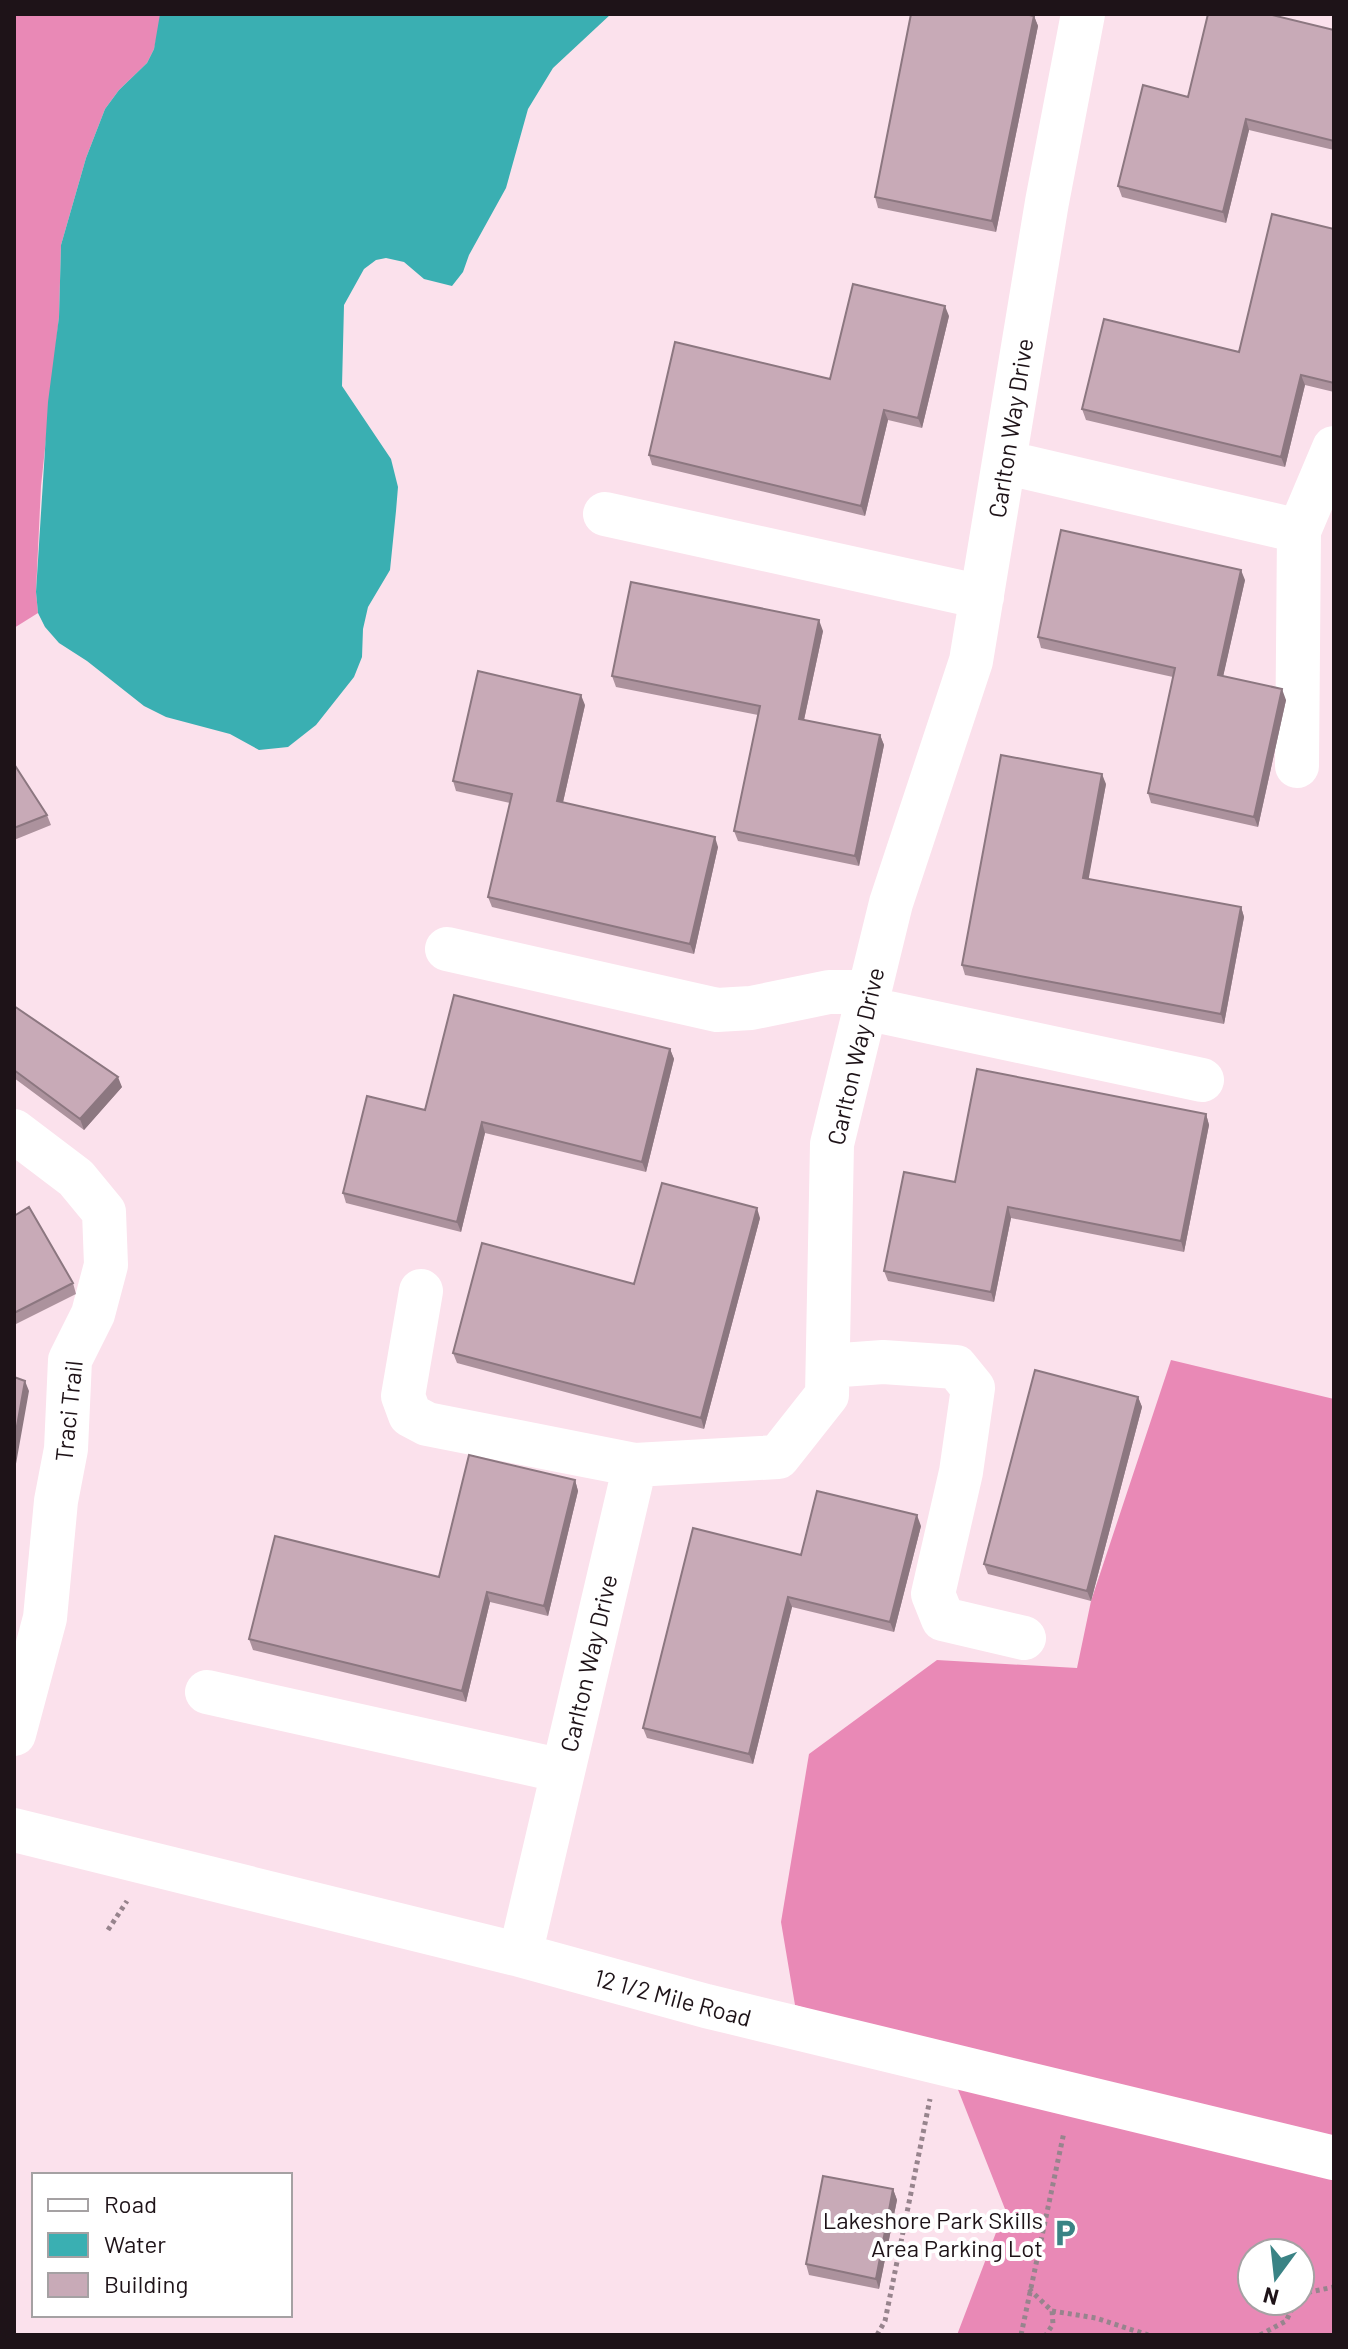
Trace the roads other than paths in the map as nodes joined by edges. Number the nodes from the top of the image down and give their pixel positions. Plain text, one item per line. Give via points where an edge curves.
1 (1083, 14) edge
2 (1334, 448) edge
3 (1004, 462) junction
4 (605, 514) dead end
5 (1299, 531) junction
6 (982, 597) junction
7 (1297, 766) dead end
8 (447, 949) dead end
9 (867, 1000) junction
10 (1202, 1080) dead end
11 (14, 1131) edge
12 (421, 1291) dead end
13 (828, 1366) junction
14 (635, 1465) junction
15 (1024, 1638) dead end
16 (207, 1692) dead end
17 (14, 1734) edge
18 (563, 1771) junction
19 (14, 1830) edge
20 (520, 1955) junction
21 (1334, 2158) edge

1 - 3 street, Carlton Way Drive
2 - 5 street
3 - 5 street
3 - 6 street, Carlton Way Drive
4 - 6 street
5 - 7 street
6 - 9 street, Carlton Way Drive via 971,661 891,903
8 - 9 street via 717,1010 829,992
9 - 10 street
9 - 13 street, Carlton Way Drive via 832,1144
11 - 17 street, Traci Trail via 76,1178 104,1212 106,1265 93,1314 70,1360 66,1449 45,1618
12 - 14 street via 403,1396 410,1415 427,1424
13 - 14 street, Carlton Way Drive via 827,1395 778,1457
13 - 15 street via 883,1362 956,1367 973,1388 961,1472 933,1594 943,1619
14 - 18 street, Carlton Way Drive
16 - 18 street
18 - 20 street, Carlton Way Drive
19 - 20 street, 12 1/2 Mile Road
20 - 21 street, 12 1/2 Mile Road via 706,2006

